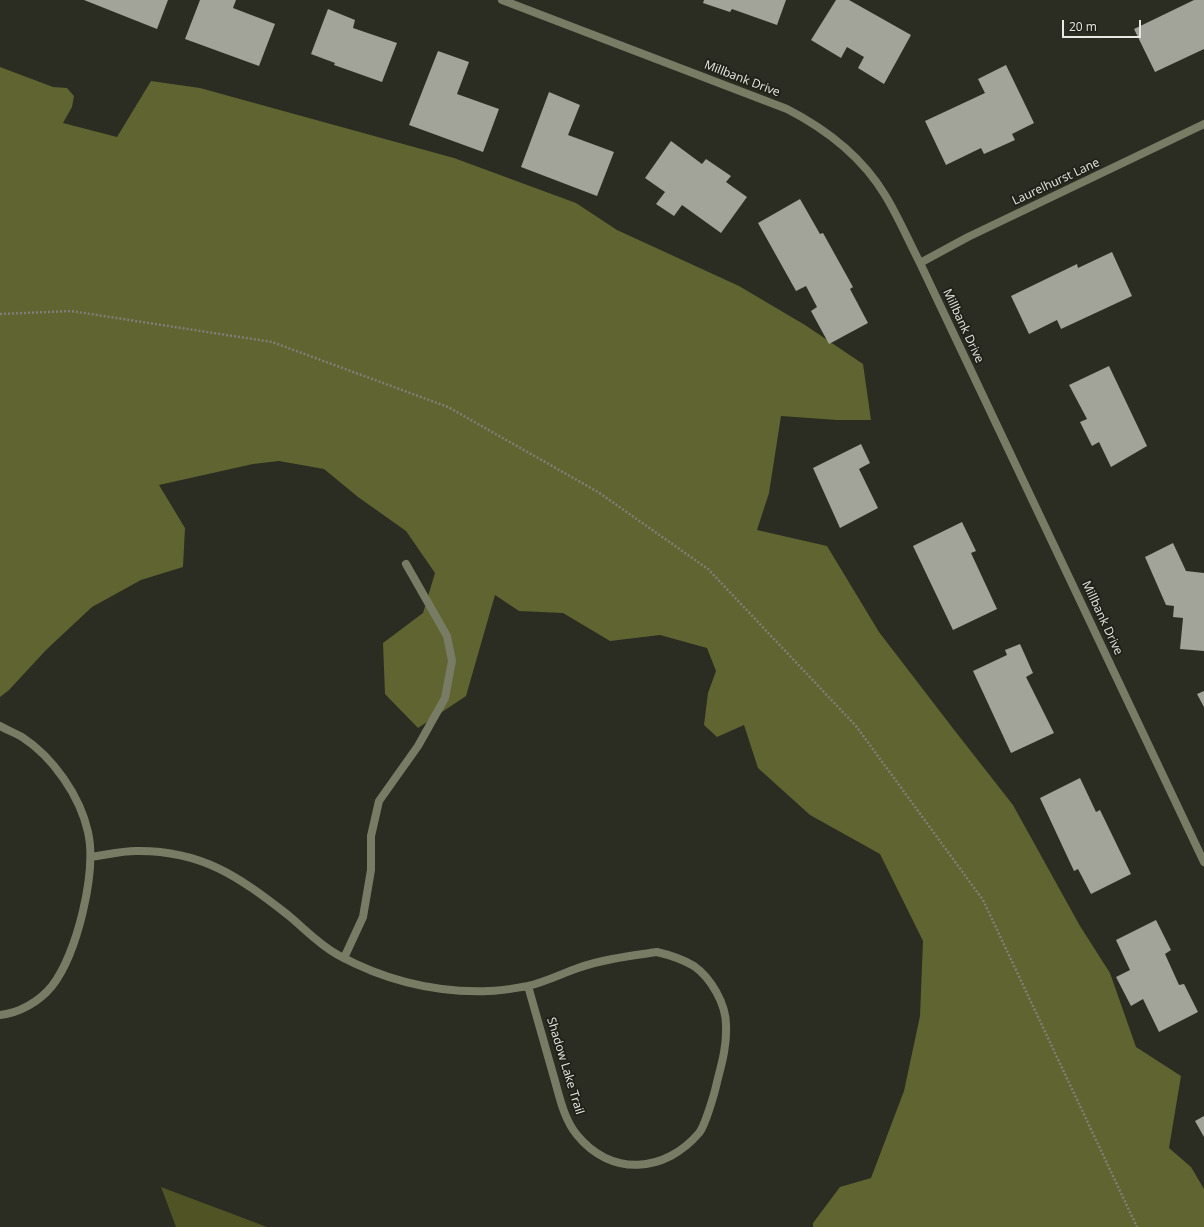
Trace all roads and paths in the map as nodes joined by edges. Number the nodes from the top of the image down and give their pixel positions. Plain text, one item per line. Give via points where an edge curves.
1 (502, 0) edge
2 (1204, 124) edge
3 (920, 263) junction
4 (0, 314) edge
5 (406, 564) dead end
6 (0, 726) edge
7 (91, 857) junction
8 (1204, 862) edge
9 (344, 958) junction
10 (528, 986) junction
11 (0, 1015) edge
12 (1136, 1227) edge

1 - 3 street, Millbank Drive via 788,109 810,121 837,140 865,168 885,195
2 - 3 street, Laurelhurst Lane via 968,237
3 - 8 street, Millbank Drive
4 - 12 path via 72,311 272,342 448,407 598,492 708,569 856,726 983,900
5 - 9 street via 447,636 452,661 445,698 418,746 379,801 371,836 371,870 363,917
6 - 7 street via 21,737 42,753 66,782 86,826
7 - 9 street, Shadow Lake Trail via 135,851 166,852 215,866 251,886 309,935
7 - 11 street via 84,904 63,969 51,987 35,1002 12,1014
9 - 10 street, Shadow Lake Trail via 371,971 406,982 454,990 490,991
10 - 10 street, Shadow Lake Trail via 577,968 616,958 657,952 675,957 694,967 713,986 722,1004 726,1024 725,1051 715,1091 700,1131 681,1151 663,1160 640,1165 620,1163 590,1149 576,1134 564,1114

